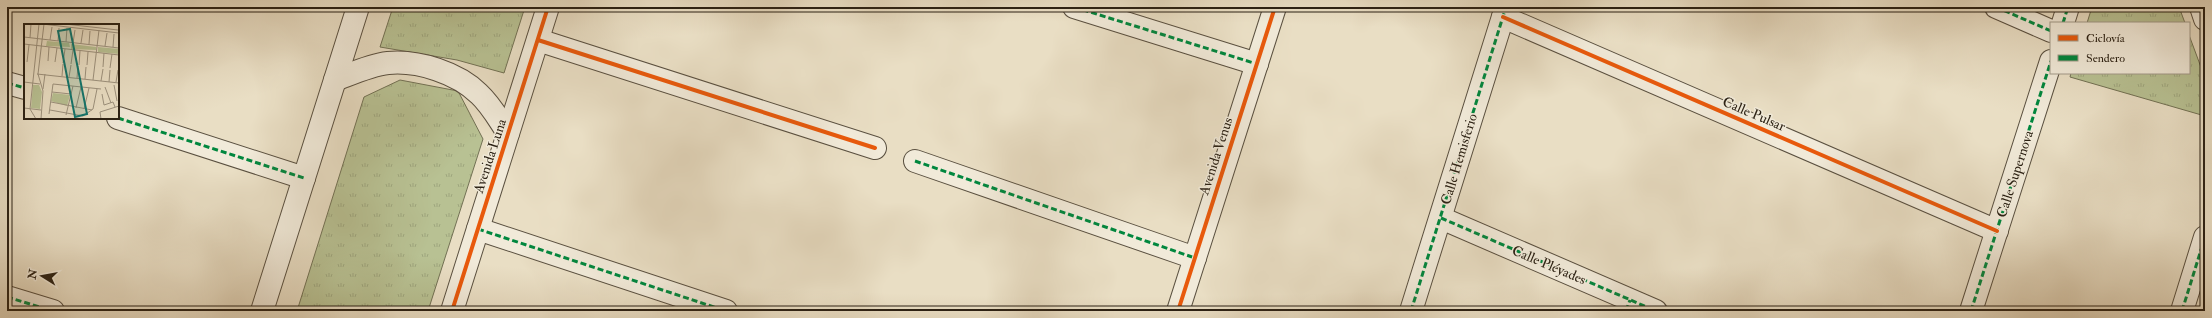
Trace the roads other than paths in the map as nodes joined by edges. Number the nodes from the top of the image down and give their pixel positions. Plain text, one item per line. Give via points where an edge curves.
1 (358, 7) edge
2 (548, 7) edge
3 (1074, 7) edge
4 (1275, 7) edge
5 (1996, 7) edge
6 (2068, 7) edge
7 (2201, 7) edge
8 (1505, 12) edge
9 (2205, 19) edge
10 (2063, 22) edge
11 (2050, 31) edge
12 (538, 40) junction
13 (1257, 64) junction
14 (2050, 64) edge
15 (335, 80) junction
16 (7, 83) edge
17 (24, 88) edge
18 (119, 118) edge
19 (508, 133) junction
20 (875, 148) dead end
21 (915, 161) dead end
22 (304, 178) junction
23 (1441, 218) junction
24 (478, 229) junction
25 (1997, 231) junction
26 (2205, 238) edge
27 (1195, 258) junction
28 (7, 297) edge
29 (1628, 305) edge
30 (53, 311) edge
31 (262, 311) edge
32 (452, 311) edge
33 (726, 311) edge
34 (1178, 311) edge
35 (1411, 311) edge
36 (1656, 311) edge
37 (1971, 311) edge
38 (2182, 311) edge

1 - 15 street
2 - 12 street, Avenida Luna
3 - 13 street
4 - 13 street, Avenida Venus
5 - 11 street
6 - 10 street
7 - 9 street
8 - 23 street, Calle Hemisferio
8 - 25 street, Calle Pulsar
12 - 19 street, Avenida Luna
12 - 20 street
13 - 27 street, Avenida Venus
14 - 25 street, Calle Supernova
15 - 19 street via 388,63 438,70 473,87
15 - 22 street
16 - 17 street
18 - 22 street
19 - 24 street, Avenida Luna
21 - 27 street
22 - 31 street
23 - 29 street, Calle Pléyades
23 - 35 street, Calle Hemisferio
24 - 32 street, Avenida Luna
24 - 33 street
25 - 37 street, Calle Supernova
26 - 38 street
27 - 34 street, Avenida Venus
28 - 30 street
29 - 36 street, Calle Pléyades

